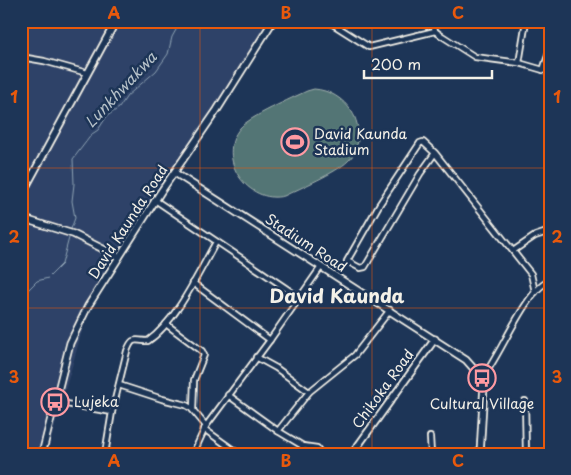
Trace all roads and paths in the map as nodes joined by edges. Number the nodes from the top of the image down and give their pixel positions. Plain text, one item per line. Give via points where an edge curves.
1 (116, 21) edge
2 (273, 21) edge
3 (328, 21) edge
4 (433, 21) edge
5 (526, 21) edge
6 (437, 32) junction
7 (550, 50) edge
8 (21, 58) edge
9 (519, 63) junction
10 (543, 70) junction
11 (550, 72) edge
12 (87, 73) junction
13 (435, 153) junction
14 (175, 174) junction
15 (21, 196) edge
16 (155, 200) junction
17 (21, 218) edge
18 (550, 231) edge
19 (216, 242) junction
20 (513, 251) junction
21 (119, 257) junction
22 (320, 267) junction
23 (550, 281) edge
24 (193, 283) junction
25 (535, 292) junction
26 (299, 297) junction
27 (390, 310) junction
28 (166, 324) junction
29 (435, 339) junction
30 (270, 340) junction
31 (256, 357) junction
32 (482, 378) junction
33 (120, 386) junction
34 (308, 392) junction
35 (228, 395) junction
36 (525, 401) dead end
37 (55, 402) junction
38 (193, 410) junction
39 (112, 412) junction
40 (205, 428) junction
41 (278, 431) junction
42 (430, 437) dead end
43 (303, 446) junction
44 (42, 454) edge
45 (105, 454) edge
46 (193, 454) edge
47 (239, 454) edge
48 (300, 454) edge
49 (321, 454) edge
50 (352, 454) edge
51 (431, 454) edge
52 (480, 454) edge
53 (526, 454) edge

1 - 12 street
2 - 14 street, David Kaunda Road
3 - 6 street via 370,46
4 - 6 street
5 - 9 street
6 - 9 street via 475,57
7 - 10 street
8 - 12 street
9 - 10 street
10 - 11 street
12 - 15 street
13 - 13 street via 425,143 420,143 378,205 347,261 360,268 365,267
13 - 20 street
14 - 16 street, David Kaunda Road
14 - 22 street, Stadium Road
16 - 19 street
16 - 21 street, David Kaunda Road
17 - 21 street via 73,234
18 - 20 street via 535,236
19 - 24 street
19 - 26 street
20 - 25 street via 531,274
21 - 37 street, David Kaunda Road via 76,328
22 - 26 street
22 - 27 street, Stadium Road
23 - 25 street
24 - 28 street
24 - 30 street
25 - 32 street
26 - 30 street
27 - 29 street, Stadium Road
27 - 34 street via 355,354
28 - 33 street via 148,341 131,342
28 - 38 street via 204,355 194,380
29 - 32 street, Stadium Road via 466,360
29 - 50 street, Chikoka Road
30 - 31 street
31 - 34 street
31 - 35 street
32 - 52 street
33 - 38 street via 186,405
33 - 39 street
34 - 41 street
35 - 40 street
35 - 41 street
36 - 53 street
37 - 39 street
37 - 44 street, David Kaunda Road
38 - 40 street
39 - 45 street
40 - 46 street
40 - 47 street
41 - 43 street
42 - 51 street
43 - 48 street
43 - 49 street via 317,448

